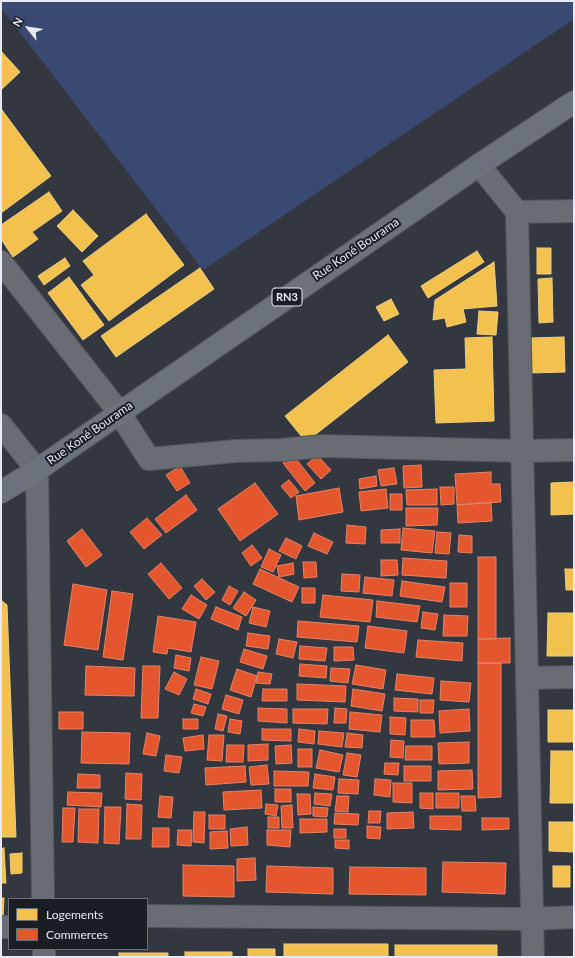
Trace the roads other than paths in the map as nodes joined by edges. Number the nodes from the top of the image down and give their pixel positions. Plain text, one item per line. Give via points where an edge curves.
1 (574, 102) edge
2 (479, 165) junction
3 (574, 211) edge
4 (517, 212) junction
5 (1, 262) edge
6 (119, 412) junction
7 (1, 424) edge
8 (574, 450) edge
9 (522, 451) junction
10 (37, 470) junction
11 (1, 492) edge
12 (574, 677) edge
13 (527, 678) junction
14 (43, 898) edge
15 (148, 916) edge
16 (574, 917) edge
17 (532, 919) junction
18 (533, 957) edge

1 - 2 highway, Rue Koné Bourama / RN3
2 - 4 street
2 - 6 highway, Rue Koné Bourama / RN3
3 - 4 street
4 - 9 street
5 - 6 street
6 - 9 street via 149,459 322,446
6 - 10 highway, Rue Koné Bourama / RN3
7 - 10 street
8 - 9 street
9 - 13 street
10 - 11 highway, Rue Koné Bourama / RN3
10 - 14 street
12 - 13 street
13 - 17 street
15 - 17 street
16 - 17 street
17 - 18 street

